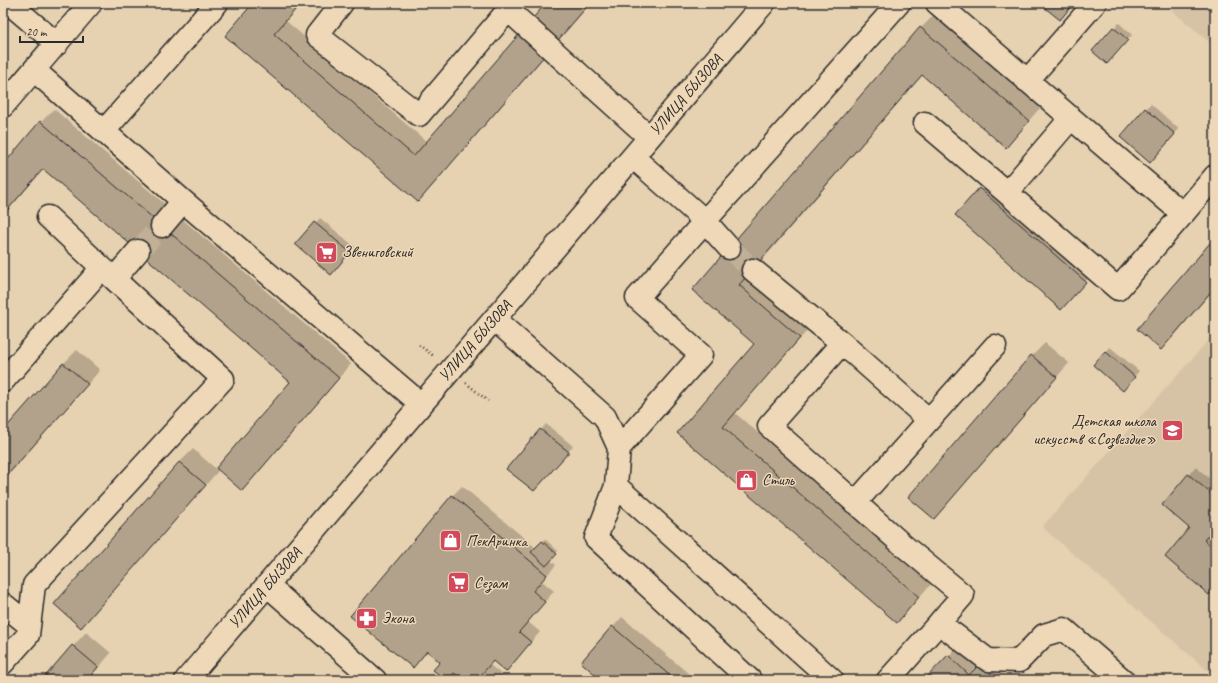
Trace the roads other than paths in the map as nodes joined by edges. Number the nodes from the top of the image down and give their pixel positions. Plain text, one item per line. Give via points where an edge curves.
1 (9, 3) edge
2 (91, 3) edge
3 (217, 3) edge
4 (342, 3) edge
5 (764, 3) edge
6 (899, 3) edge
7 (937, 3) edge
8 (1095, 3) edge
9 (509, 6) edge
10 (58, 44) junction
11 (34, 70) junction
12 (1027, 81) junction
13 (3, 106) edge
14 (1071, 118) junction
15 (925, 123) dead end
16 (104, 131) junction
17 (649, 137) junction
18 (633, 157) junction
19 (1215, 176) edge
20 (1007, 193) junction
21 (183, 202) junction
22 (1183, 214) junction
23 (48, 217) dead end
24 (705, 221) junction
25 (162, 226) tunnel mouth
26 (729, 248) tunnel mouth
27 (138, 251) tunnel mouth
28 (753, 270) tunnel mouth
29 (108, 273) junction
30 (494, 319) junction
31 (842, 343) junction
32 (995, 346) dead end
33 (3, 381) edge
34 (421, 404) junction
35 (929, 420) junction
36 (618, 448) junction
37 (616, 486) junction
38 (855, 503) junction
39 (267, 585) junction
40 (3, 604) edge
41 (939, 623) junction
42 (29, 625) junction
43 (3, 663) edge
44 (186, 680) edge
45 (375, 680) edge
46 (750, 680) edge
47 (832, 680) edge
48 (888, 680) edge
49 (1123, 680) edge

1 - 10 street
2 - 10 street
3 - 16 street
4 - 9 street via 316,35 419,115
5 - 17 street, УЛИЦА БЫЗОВА
6 - 24 street
7 - 12 street
8 - 12 street
9 - 17 street
10 - 11 street
11 - 13 street
11 - 16 street
12 - 14 street
14 - 20 street
14 - 22 street
15 - 20 street
16 - 21 street
17 - 18 street, УЛИЦА БЫЗОВА
18 - 24 street
18 - 30 street, УЛИЦА БЫЗОВА
19 - 22 street
20 - 22 street via 1118,289
21 - 25 street
21 - 34 street
23 - 29 street
24 - 26 street
24 - 36 street via 637,298 701,355
27 - 29 street
28 - 31 street
29 - 33 street
29 - 42 street via 223,379 34,585
30 - 34 street, УЛИЦА БЫЗОВА
30 - 36 street via 605,417
31 - 35 street
31 - 38 street via 768,426
32 - 35 street
34 - 39 street, УЛИЦА БЫЗОВА
35 - 38 street
36 - 37 street
37 - 46 street via 596,538
37 - 47 street
38 - 41 street via 963,595
39 - 44 street, УЛИЦА БЫЗОВА
39 - 45 street
40 - 42 street
41 - 48 street
41 - 49 street via 988,660 1019,661 1044,635 1064,629
42 - 43 street via 28,634

